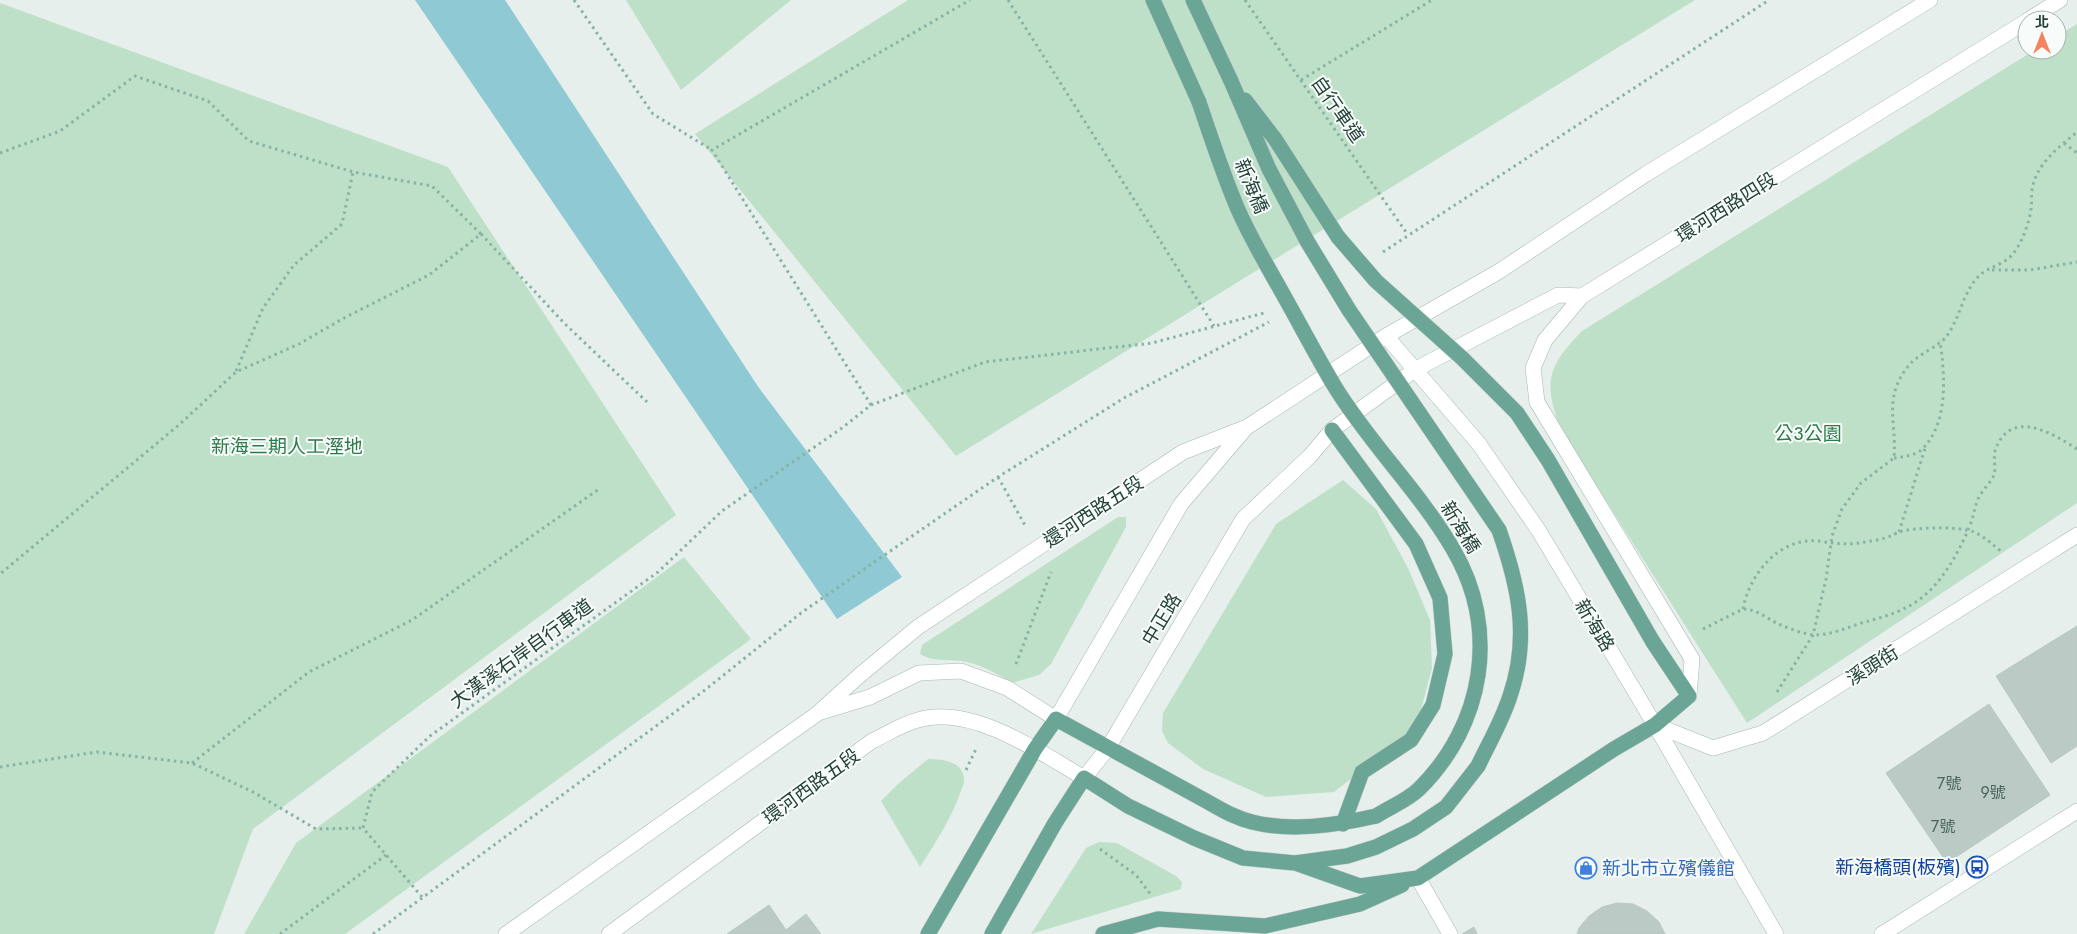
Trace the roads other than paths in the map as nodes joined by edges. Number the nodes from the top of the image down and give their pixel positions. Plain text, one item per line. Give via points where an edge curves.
1 (1153, 0) edge
2 (1193, 0) edge
3 (1930, 0) edge
4 (2060, 0) edge
5 (2044, 10) edge
6 (2017, 27) edge
7 (1231, 81) junction
8 (1582, 296) junction
9 (1386, 336) junction
10 (1416, 369) junction
11 (1247, 427) junction
12 (1332, 430) junction
13 (2077, 535) edge
14 (1689, 696) junction
15 (817, 714) junction
16 (1056, 719) junction
17 (1655, 725) junction
18 (1108, 748) junction
19 (1035, 750) junction
20 (1084, 778) junction
21 (2077, 811) edge
22 (1343, 824) junction
23 (1295, 863) junction
24 (1418, 878) junction
25 (1267, 930) edge
26 (506, 934) edge
27 (609, 934) edge
28 (928, 934) edge
29 (992, 934) edge
30 (1103, 934) edge
31 (1450, 934) edge
32 (1776, 934) edge
33 (1882, 934) edge

1 - 22 main road, 新海橋, bridge via 1198,102 1234,202 1268,268 1336,388 1454,550 1468,579 1475,606 1479,670 1475,694 1463,729 1446,758 1417,791 1376,816
2 - 7 main road, 新海橋
3 - 9 street via 1646,174 1498,272
4 - 5 street, 環河西路四段
6 - 8 street, 環河西路四段
7 - 14 main road, bridge via 1275,139 1338,237 1376,281 1462,358 1517,413 1548,460 1653,642
7 - 23 main road, 新海橋, bridge via 1269,169 1312,248 1379,355 1500,530 1520,603 1518,666 1502,719 1478,766 1446,807 1413,829 1376,847
8 - 10 street via 1558,295
8 - 14 street via 1545,340 1533,368 1537,402 1692,658
9 - 10 street, 新海路
9 - 11 street, 還河西路五段
10 - 12 street, 中正路
10 - 17 street, 新海路 via 1479,444 1538,531
11 - 15 street, 還河西路五段 via 1183,452 926,622
11 - 16 street via 1181,504
12 - 18 street, 中正路 via 1310,456 1243,519
12 - 22 main road via 1416,544 1440,598 1444,654 1433,705 1411,740 1362,772
13 - 17 street, 溪頭街 via 1764,733 1713,748
14 - 17 main road
15 - 16 street via 870,697 919,673 961,671 1007,688
15 - 26 street
16 - 18 main road, 新海橋
16 - 19 main road
17 - 24 main road
17 - 32 street, 新海路
18 - 20 street, 中正路
18 - 22 main road, 新海橋 via 1229,815 1278,825
19 - 20 street, 環河西路五段
19 - 27 street, 環河西路五段 via 988,726 953,716 918,719 872,741
19 - 28 main road
20 - 23 main road via 1128,806 1243,858
20 - 29 main road, 中正路
21 - 33 street
23 - 24 main road via 1360,886
24 - 25 main road via 1360,904
24 - 31 street
25 - 30 main road via 1158,919

